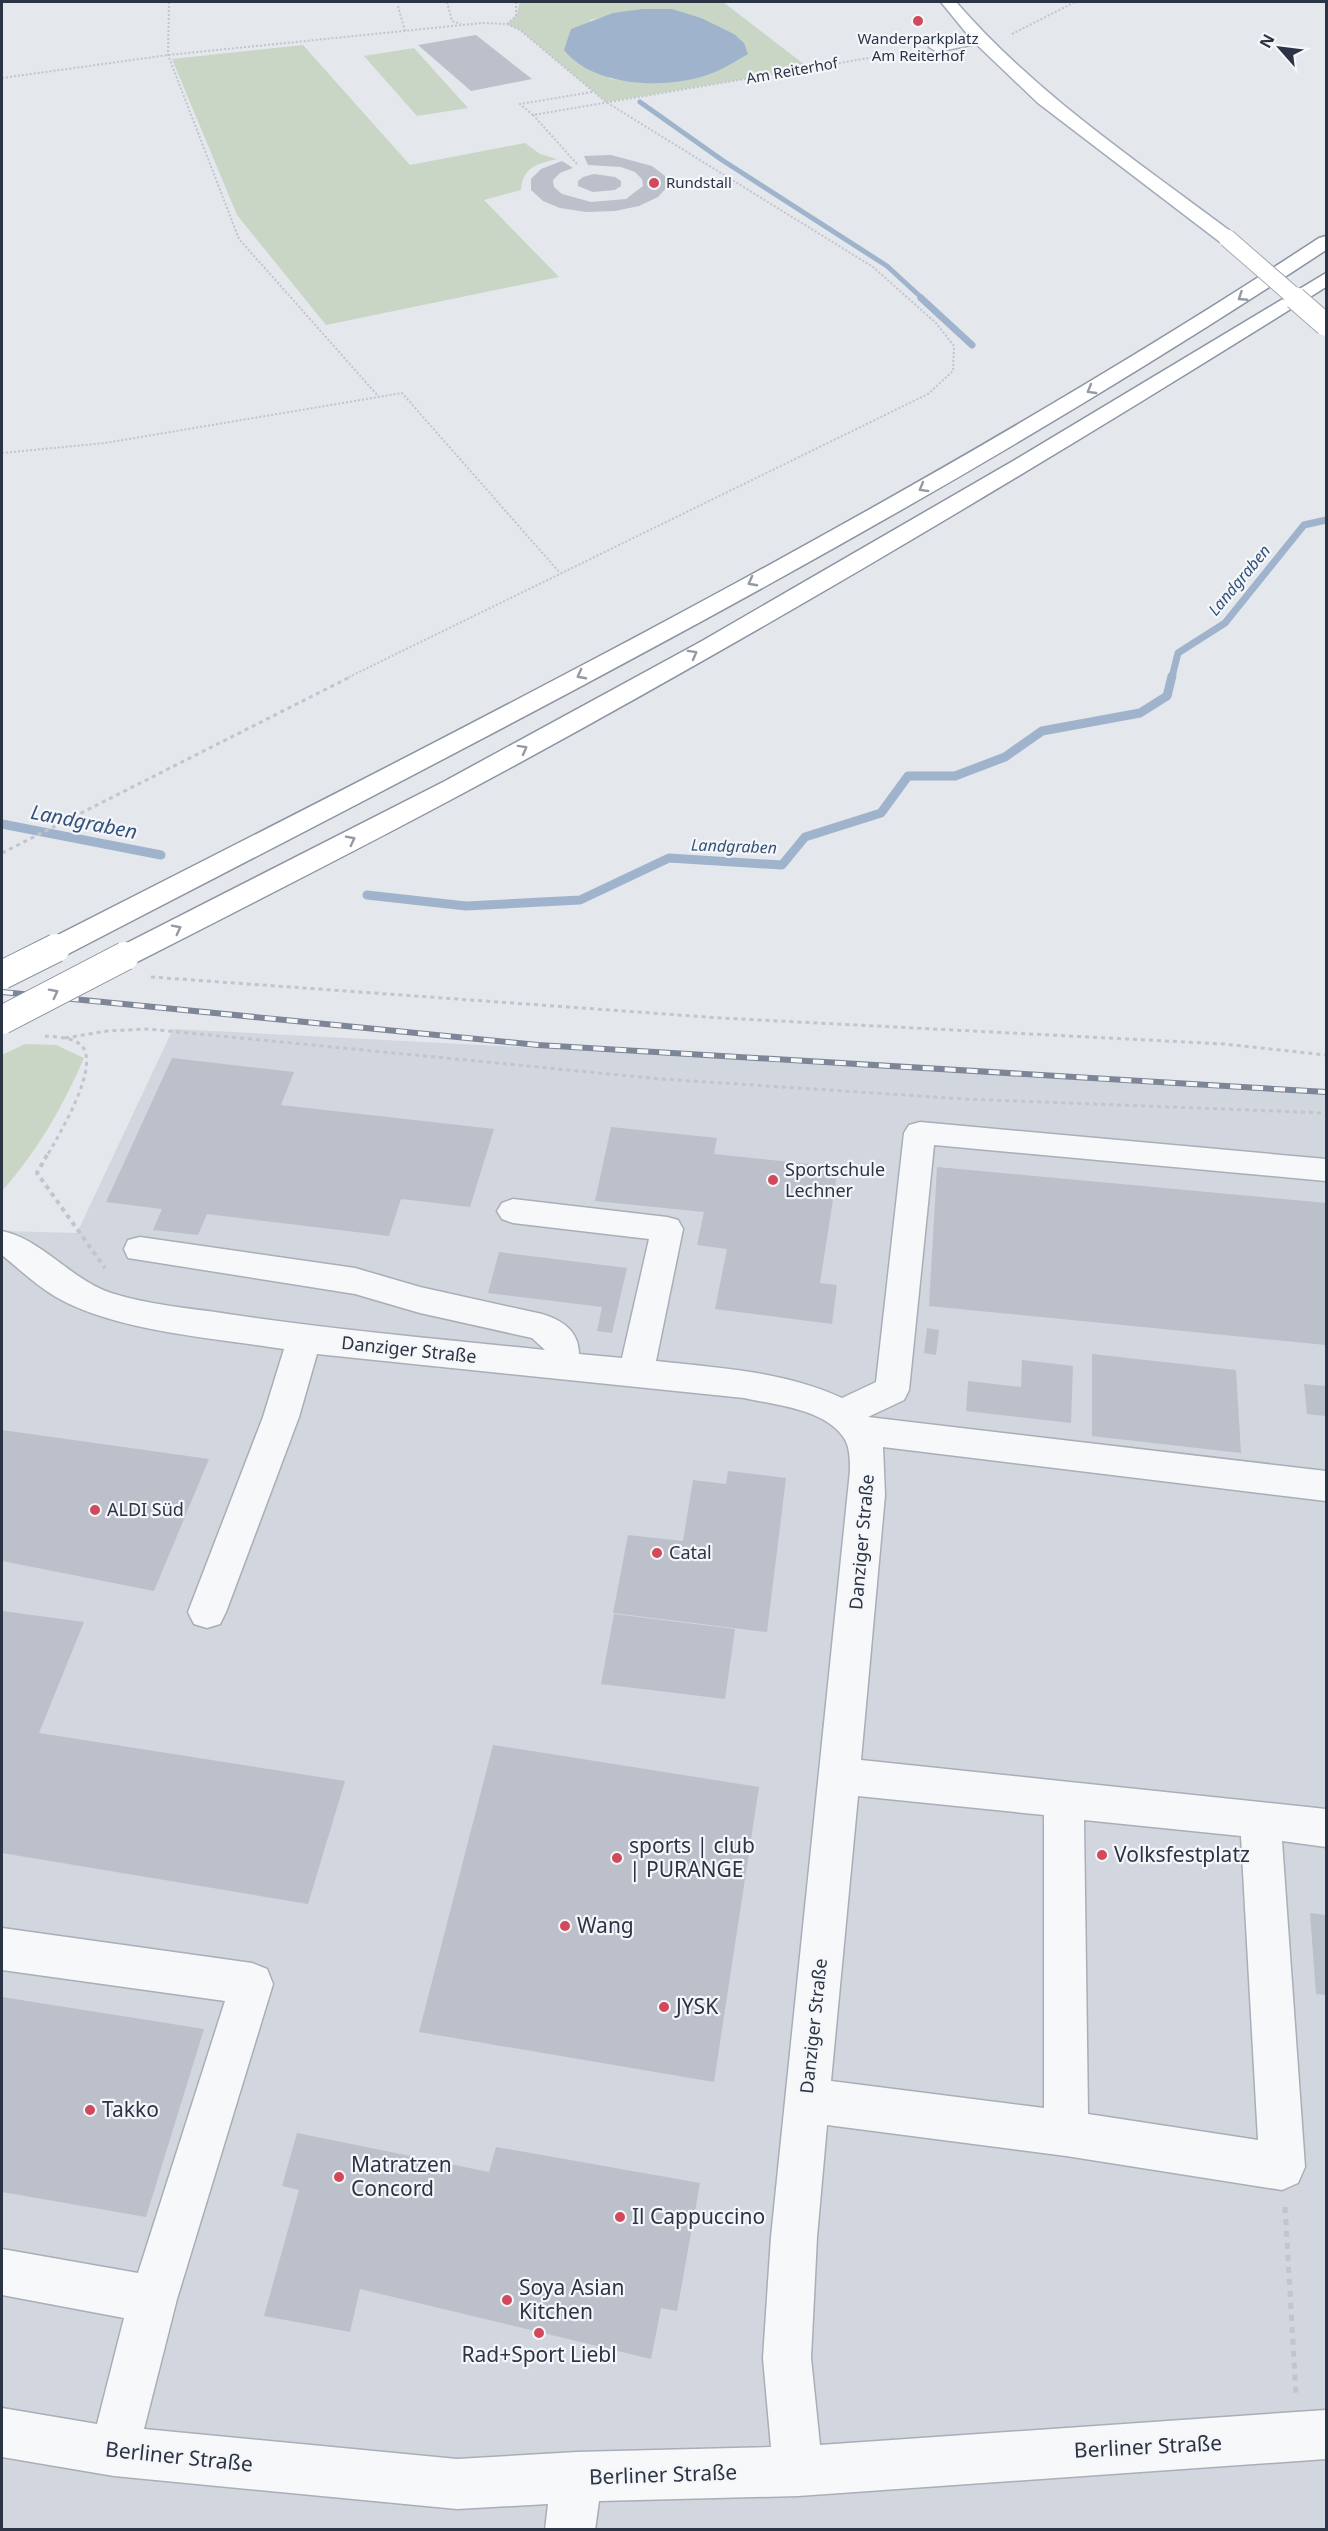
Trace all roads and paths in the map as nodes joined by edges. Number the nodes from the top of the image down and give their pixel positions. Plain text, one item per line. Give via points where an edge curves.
1 (169, 2) edge
2 (447, 2) edge
3 (516, 2) edge
4 (948, 2) edge
5 (1075, 2) edge
6 (398, 6) dead end
7 (507, 24) junction
8 (463, 25) junction
9 (405, 31) junction
10 (982, 42) junction
11 (937, 46) joint
12 (168, 55) junction
13 (2, 78) edge
14 (592, 92) junction
15 (606, 102) junction
16 (533, 116) junction
17 (577, 164) dead end
18 (1326, 243) edge
19 (1326, 279) edge
20 (1326, 325) edge
21 (379, 397) junction
22 (2, 453) edge
23 (560, 573) junction
24 (2, 853) edge
25 (2, 975) edge
26 (150, 977) dead end
27 (2, 1020) edge
28 (1326, 1055) edge
29 (1326, 1113) edge
30 (1326, 1170) edge
31 (513, 1211) dead end
32 (2, 1243) edge
33 (140, 1249) dead end
34 (145, 1314) junction
35 (304, 1339) junction
36 (561, 1366) junction
37 (636, 1373) junction
38 (850, 1422) junction
39 (1326, 1486) edge
40 (207, 1612) dead end
41 (840, 1776) junction
42 (1064, 1800) junction
43 (1260, 1819) junction
44 (1326, 1828) edge
45 (2, 1949) edge
46 (806, 2100) junction
47 (1066, 2133) junction
48 (1282, 2167) junction
49 (2, 2272) edge
50 (153, 2299) junction
51 (1294, 2350) dead end
52 (2, 2433) edge
53 (1326, 2435) edge
54 (114, 2451) junction
55 (798, 2471) junction
56 (577, 2477) junction
57 (570, 2529) edge

1 - 12 path
2 - 8 path via 452,21
3 - 7 path via 516,16
4 - 10 main road
5 - 10 path via 1011,35
6 - 9 path
7 - 8 path
7 - 14 path via 520,30
8 - 9 path
9 - 12 path
10 - 11 street
10 - 20 main road, bridge via 1027,86 1227,238
11 - 15 path, Am Reiterhof
12 - 13 path
12 - 21 path via 239,239
14 - 15 path
14 - 16 path via 520,104
15 - 16 path, Am Reiterhof
15 - 23 path via 873,267 936,323 954,346 953,371 928,394
16 - 17 path
18 -> 25 main road, bridge via 1142,360 872,518 458,741
27 -> 19 main road, bridge via 500,763 886,545
21 - 22 path via 105,442
21 - 23 path via 402,393
23 - 24 path
26 - 28 path via 721,1018 1224,1044
29 - 34 path via 965,1099 661,1079 148,1029 65,1038 83,1047 86,1072 37,1173 105,1267
30 - 38 street via 920,1133 892,1390
31 - 37 street via 667,1229
32 - 34 street, Danziger Straße via 12,1246 68,1288 104,1304
33 - 36 street via 355,1281 542,1327 562,1342
34 - 35 street, Danziger Straße
35 - 36 street, Danziger Straße
35 - 40 street via 281,1417
36 - 37 street, Danziger Straße
37 - 38 street, Danziger Straße via 744,1384 798,1397
38 - 39 street
38 - 41 street, Danziger Straße via 868,1461
41 - 42 street
41 - 46 street, Danziger Straße
42 - 43 street
42 - 47 street
43 - 44 street
43 - 48 street
45 - 50 street via 252,1984
46 - 47 street
46 - 55 street, Danziger Straße via 788,2358
47 - 48 street
48 - 51 path
49 - 50 street
50 - 54 street
52 - 54 street, Berliner Straße
53 - 55 street, Berliner Straße
54 - 56 street, Berliner Straße via 457,2484
55 - 56 street, Berliner Straße
56 - 57 street

